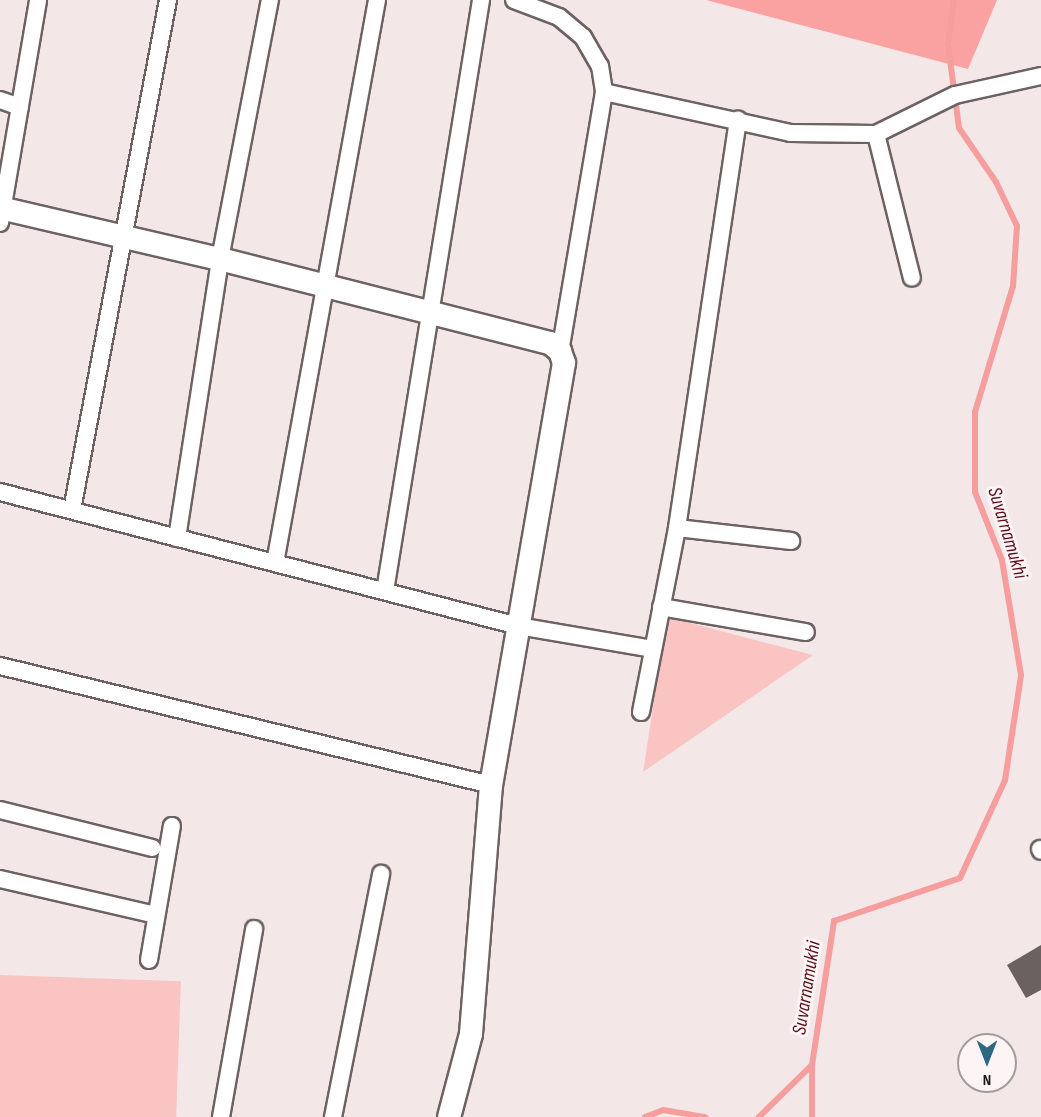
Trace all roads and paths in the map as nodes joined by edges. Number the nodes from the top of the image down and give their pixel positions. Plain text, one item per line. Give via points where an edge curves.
1 (168, 0) edge
2 (270, 0) edge
3 (377, 0) edge
4 (481, 0) edge
5 (514, 0) edge
6 (35, 1) edge
7 (1041, 76) edge
8 (604, 92) junction
9 (0, 100) edge
10 (20, 107) junction
11 (738, 120) junction
12 (876, 134) junction
13 (1, 213) edge
14 (127, 238) junction
15 (220, 259) junction
16 (912, 278) dead end
17 (324, 288) junction
18 (429, 315) junction
19 (560, 351) junction
20 (0, 492) edge
21 (72, 510) junction
22 (677, 528) junction
23 (177, 537) junction
24 (791, 541) dead end
25 (275, 563) junction
26 (386, 591) junction
27 (662, 607) junction
28 (518, 626) junction
29 (806, 632) dead end
30 (653, 649) junction
31 (0, 666) edge
32 (641, 712) dead end
33 (491, 785) junction
34 (0, 810) edge
35 (172, 826) dead end
36 (152, 848) dead end
37 (381, 874) dead end
38 (0, 879) edge
39 (156, 915) junction
40 (254, 929) dead end
41 (149, 960) dead end
42 (221, 1117) edge
43 (333, 1117) edge
44 (449, 1117) edge

1 - 14 street
2 - 15 street
3 - 17 street
4 - 18 street
5 - 8 street via 559,17 583,37 600,66
6 - 10 street
7 - 12 street via 955,95
8 - 11 street
8 - 19 street
9 - 10 street
10 - 13 street
11 - 12 street via 790,133
11 - 22 street
12 - 16 street
13 - 14 street
14 - 15 street
14 - 21 street
15 - 17 street
15 - 23 street
17 - 18 street
17 - 25 street
18 - 19 street via 550,343
18 - 26 street
19 - 28 street via 564,363
20 - 21 street
21 - 23 street
22 - 24 street
22 - 27 street
23 - 25 street
25 - 26 street
26 - 28 street
27 - 29 street
27 - 30 street
28 - 30 street
28 - 33 street
30 - 32 street
31 - 33 street
33 - 44 street via 471,1034
34 - 36 street
35 - 39 street
37 - 43 street
38 - 39 street
39 - 41 street
40 - 42 street

